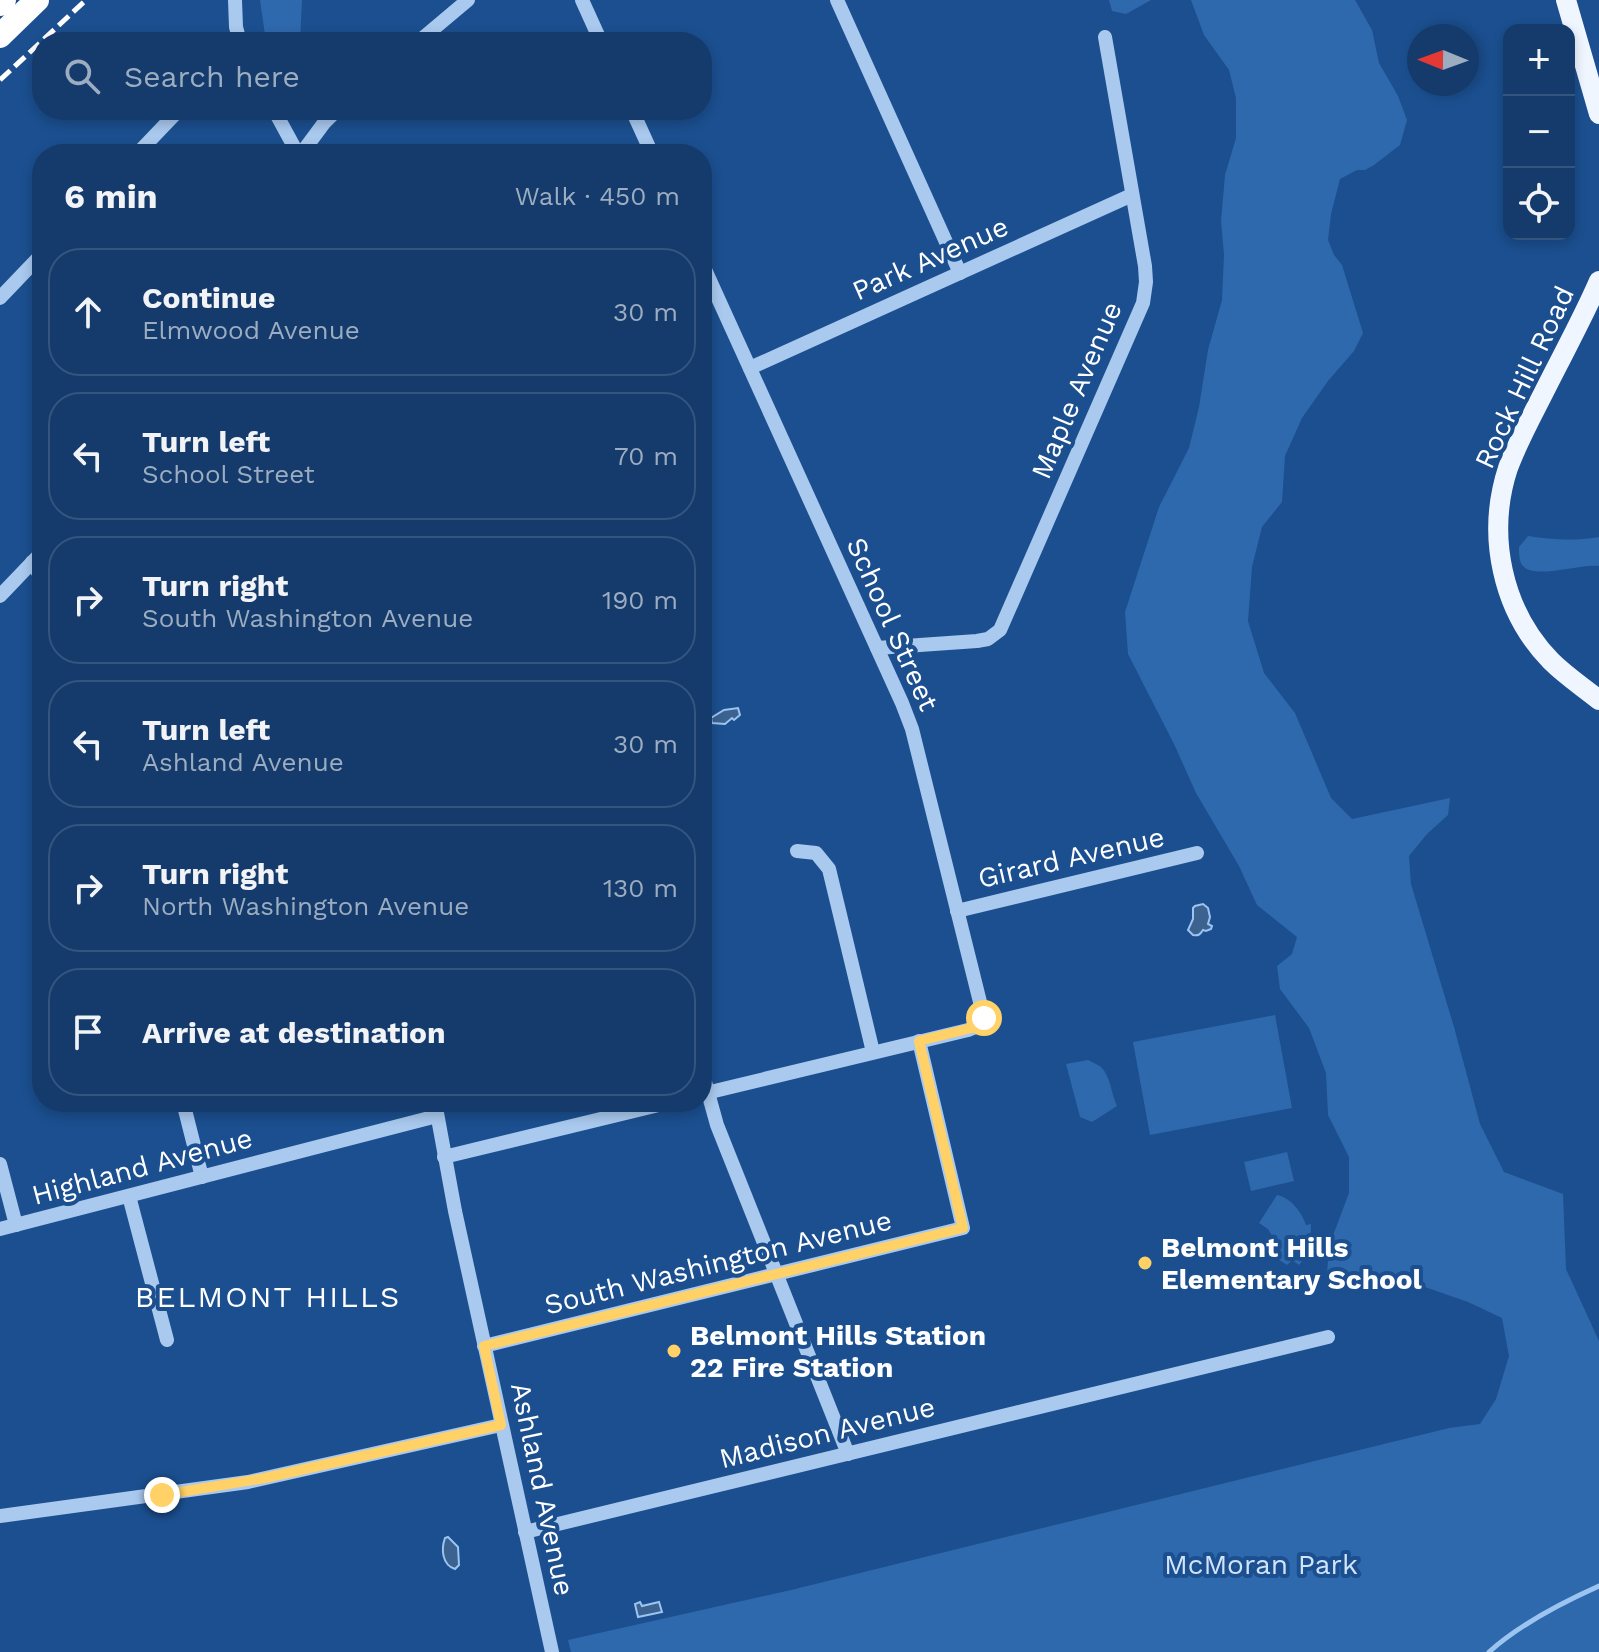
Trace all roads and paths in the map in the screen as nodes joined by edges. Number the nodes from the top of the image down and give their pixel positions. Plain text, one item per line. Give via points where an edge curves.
1 (37, 0) edge
2 (235, 0) edge
3 (468, 0) edge
4 (582, 0) edge
5 (837, 0) edge
6 (1566, 0) edge
7 (237, 32) edge
8 (430, 32) edge
9 (596, 32) edge
10 (0, 36) edge
11 (1105, 37) dead end
12 (1599, 114) edge
13 (169, 120) edge
14 (280, 120) edge
15 (327, 120) edge
16 (637, 120) edge
17 (147, 144) edge
18 (293, 144) edge
19 (307, 144) edge
20 (647, 144) edge
21 (1132, 195) junction
22 (32, 264) edge
23 (960, 273) junction
24 (1599, 281) edge
25 (712, 285) edge
26 (0, 298) edge
27 (750, 368) junction
28 (32, 562) edge
29 (0, 596) edge
30 (877, 648) junction
31 (1599, 700) edge
32 (797, 851) dead end
33 (1197, 853) dead end
34 (957, 911) junction
35 (919, 1041) junction
36 (873, 1052) junction
37 (712, 1092) edge
38 (186, 1112) edge
39 (426, 1112) edge
40 (436, 1112) edge
41 (630, 1112) edge
42 (712, 1112) edge
43 (444, 1157) junction
44 (0, 1164) edge
45 (202, 1177) junction
46 (129, 1196) junction
47 (16, 1225) junction
48 (0, 1229) edge
49 (776, 1274) junction
50 (1328, 1337) dead end
51 (167, 1340) dead end
52 (484, 1346) junction
53 (501, 1425) junction
54 (848, 1454) junction
55 (0, 1516) edge
56 (525, 1532) junction
57 (552, 1652) edge

1 - 10 highway
2 - 7 street
3 - 8 street
4 - 9 street
5 - 23 street
6 - 12 main road
11 - 21 street, Maple Avenue
13 - 17 street
14 - 18 street
15 - 19 street
16 - 20 street
21 - 23 street, Park Avenue
21 - 30 street, Maple Avenue via 1145,272 1143,303 1000,630 977,641
22 - 26 street
23 - 27 street, Park Avenue
24 - 31 main road, Rock Hill Road via 1516,447 1502,490 1498,532 1506,582 1529,633 1559,669
25 - 27 street, School Street
27 - 30 street, School Street
28 - 29 street
30 - 34 street, School Street via 912,729
32 - 36 street via 816,853 829,869
33 - 34 street, Girard Avenue
34 - 35 street, School Street via 983,1024
35 - 36 street
35 - 49 street, South Washington Avenue via 963,1228
36 - 37 street
38 - 45 street
39 - 45 street, Highland Avenue
40 - 43 street, Ashland Avenue
41 - 43 street
42 - 49 street
43 - 52 street, Ashland Avenue
44 - 47 street
45 - 46 street, Highland Avenue
46 - 47 street, Highland Avenue
46 - 51 street
47 - 48 street, Highland Avenue
49 - 52 street, South Washington Avenue
49 - 54 street
50 - 54 street, Madison Avenue
52 - 53 street, Ashland Avenue
53 - 55 street via 248,1482
53 - 56 street, Ashland Avenue
54 - 56 street, Madison Avenue
56 - 57 street, Ashland Avenue

